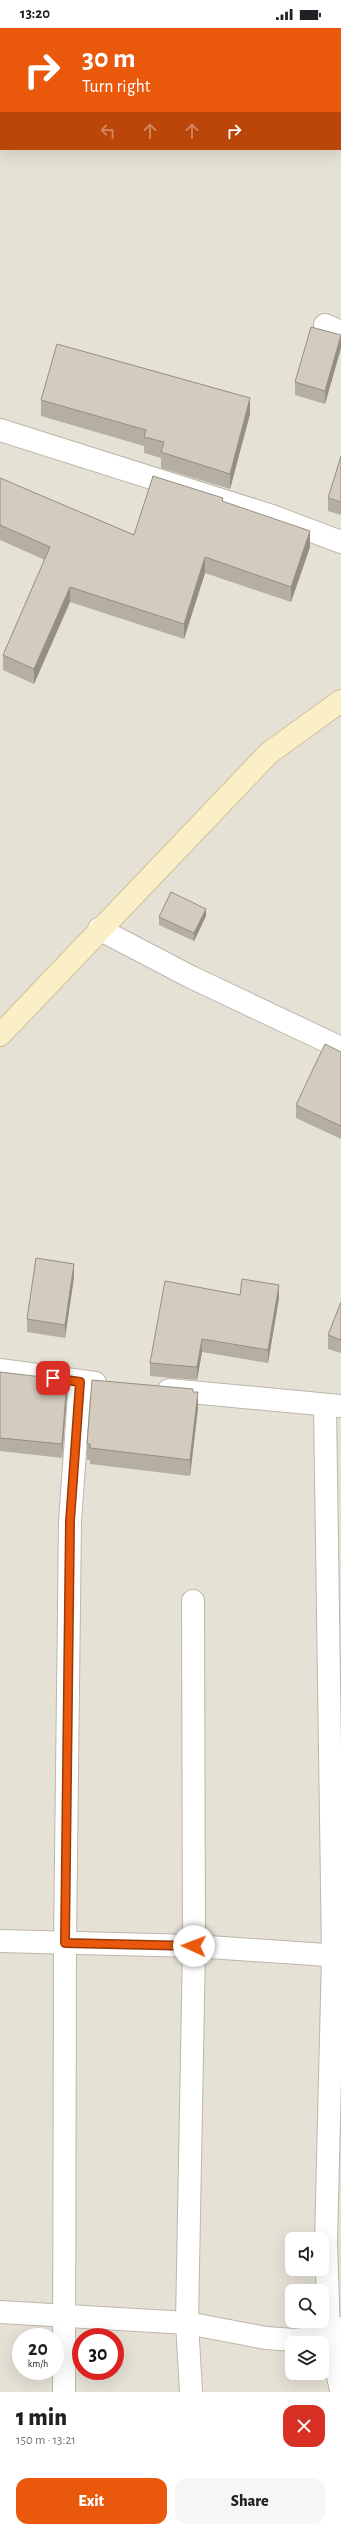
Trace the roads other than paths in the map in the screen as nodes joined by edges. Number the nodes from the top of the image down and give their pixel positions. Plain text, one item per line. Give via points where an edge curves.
1 (0, 430) edge
2 (341, 542) edge
3 (341, 701) edge
4 (99, 929) junction
5 (0, 1035) edge
6 (341, 1048) edge
7 (0, 1370) edge
8 (80, 1382) junction
9 (112, 1385) edge
10 (151, 1388) edge
11 (333, 1405) edge
12 (193, 1601) dead end
13 (0, 1941) edge
14 (65, 1943) junction
15 (194, 1946) junction
16 (337, 1956) edge
17 (0, 2312) edge
18 (64, 2316) junction
19 (187, 2323) junction
20 (335, 2332) edge
21 (341, 2390) edge
22 (64, 2392) edge
23 (191, 2392) edge

1 - 2 street via 272,516
3 - 4 main road via 268,753
4 - 5 main road
4 - 6 street via 191,977
7 - 8 street
8 - 9 street
8 - 14 street via 70,1521
10 - 11 street
11 - 16 street
12 - 15 street
13 - 14 street
14 - 15 street
14 - 18 street
15 - 16 street
15 - 19 street
16 - 20 street via 326,2242
17 - 18 street
18 - 19 street
18 - 22 street
19 - 20 street via 266,2338 294,2340
19 - 23 street
20 - 21 street

